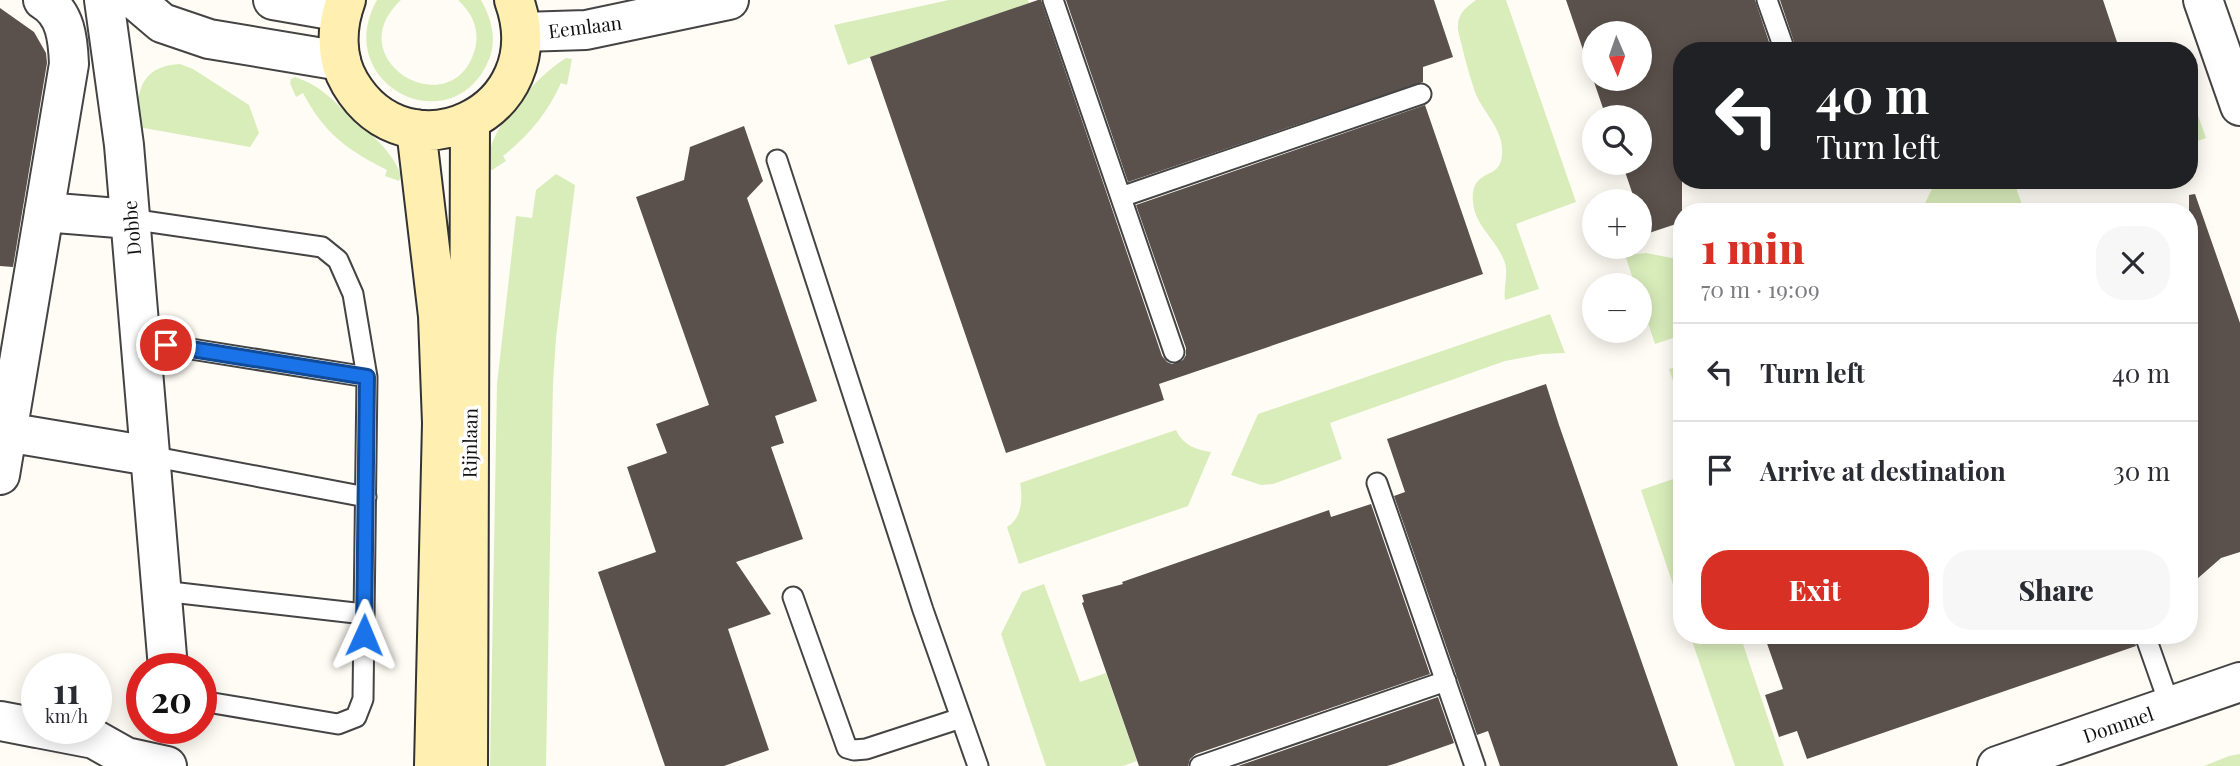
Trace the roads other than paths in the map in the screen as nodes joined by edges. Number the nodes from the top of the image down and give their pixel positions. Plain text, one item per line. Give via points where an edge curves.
1 (104, 0) edge
2 (135, 0) edge
3 (273, 0) edge
4 (729, 0) edge
5 (1053, 0) edge
6 (1768, 0) edge
7 (2203, 0) edge
8 (48, 1) edge
9 (344, 6) edge
10 (518, 16) edge
11 (1782, 42) edge
12 (341, 61) junction
13 (1421, 94) dead end
14 (2240, 106) edge
15 (470, 121) junction
16 (416, 129) junction
17 (777, 160) dead end
18 (1121, 197) junction
19 (44, 212) junction
20 (130, 219) junction
21 (141, 341) junction
22 (1174, 352) dead end
23 (367, 377) junction
24 (3, 431) edge
25 (150, 456) junction
26 (0, 475) edge
27 (1377, 483) dead end
28 (366, 497) junction
29 (162, 591) junction
30 (793, 597) dead end
31 (364, 614) junction
32 (2148, 644) edge
33 (167, 653) edge
34 (1446, 681) junction
35 (2240, 682) edge
36 (217, 704) edge
37 (2169, 706) junction
38 (961, 718) junction
39 (0, 721) edge
40 (21, 725) edge
41 (103, 744) edge
42 (167, 766) edge
43 (435, 766) edge
44 (468, 766) edge
45 (978, 766) edge
46 (1200, 766) edge
47 (1475, 766) edge
48 (1997, 766) edge

1 - 20 street, Dobbe
2 - 12 street via 162,23 209,39
3 - 9 street
4 - 10 street, Eemlaan via 586,30
5 - 18 lane
6 - 11 lane
7 - 14 street
8 - 19 street via 62,19 69,64
9 - 12 street via 338,36
10 - 15 street via 517,68 499,99
12 - 16 street via 356,93 368,106 382,117
13 - 18 lane
15 - 16 street via 434,130
15 - 44 street, Rijnlaan
16 - 43 street, Rijnlaan via 438,316 442,423
17 - 38 lane
18 - 22 lane
19 - 20 street
19 - 24 street
20 - 21 street, Dobbe
20 - 23 lane via 321,247 338,260 353,294
21 - 23 lane
21 - 25 street, Dobbe
23 - 28 lane
24 - 25 street
24 - 26 street
25 - 28 lane
25 - 29 street, Dobbe
27 - 34 lane
28 - 31 lane
29 - 31 lane
29 - 33 street, Dobbe
30 - 38 lane via 847,748 866,749
31 - 36 lane via 363,699 356,717 338,724
32 - 37 lane
34 - 46 lane
34 - 47 lane
35 - 37 street, Dommel
37 - 48 street, Dommel
38 - 45 lane
39 - 40 street
41 - 42 street via 126,757

